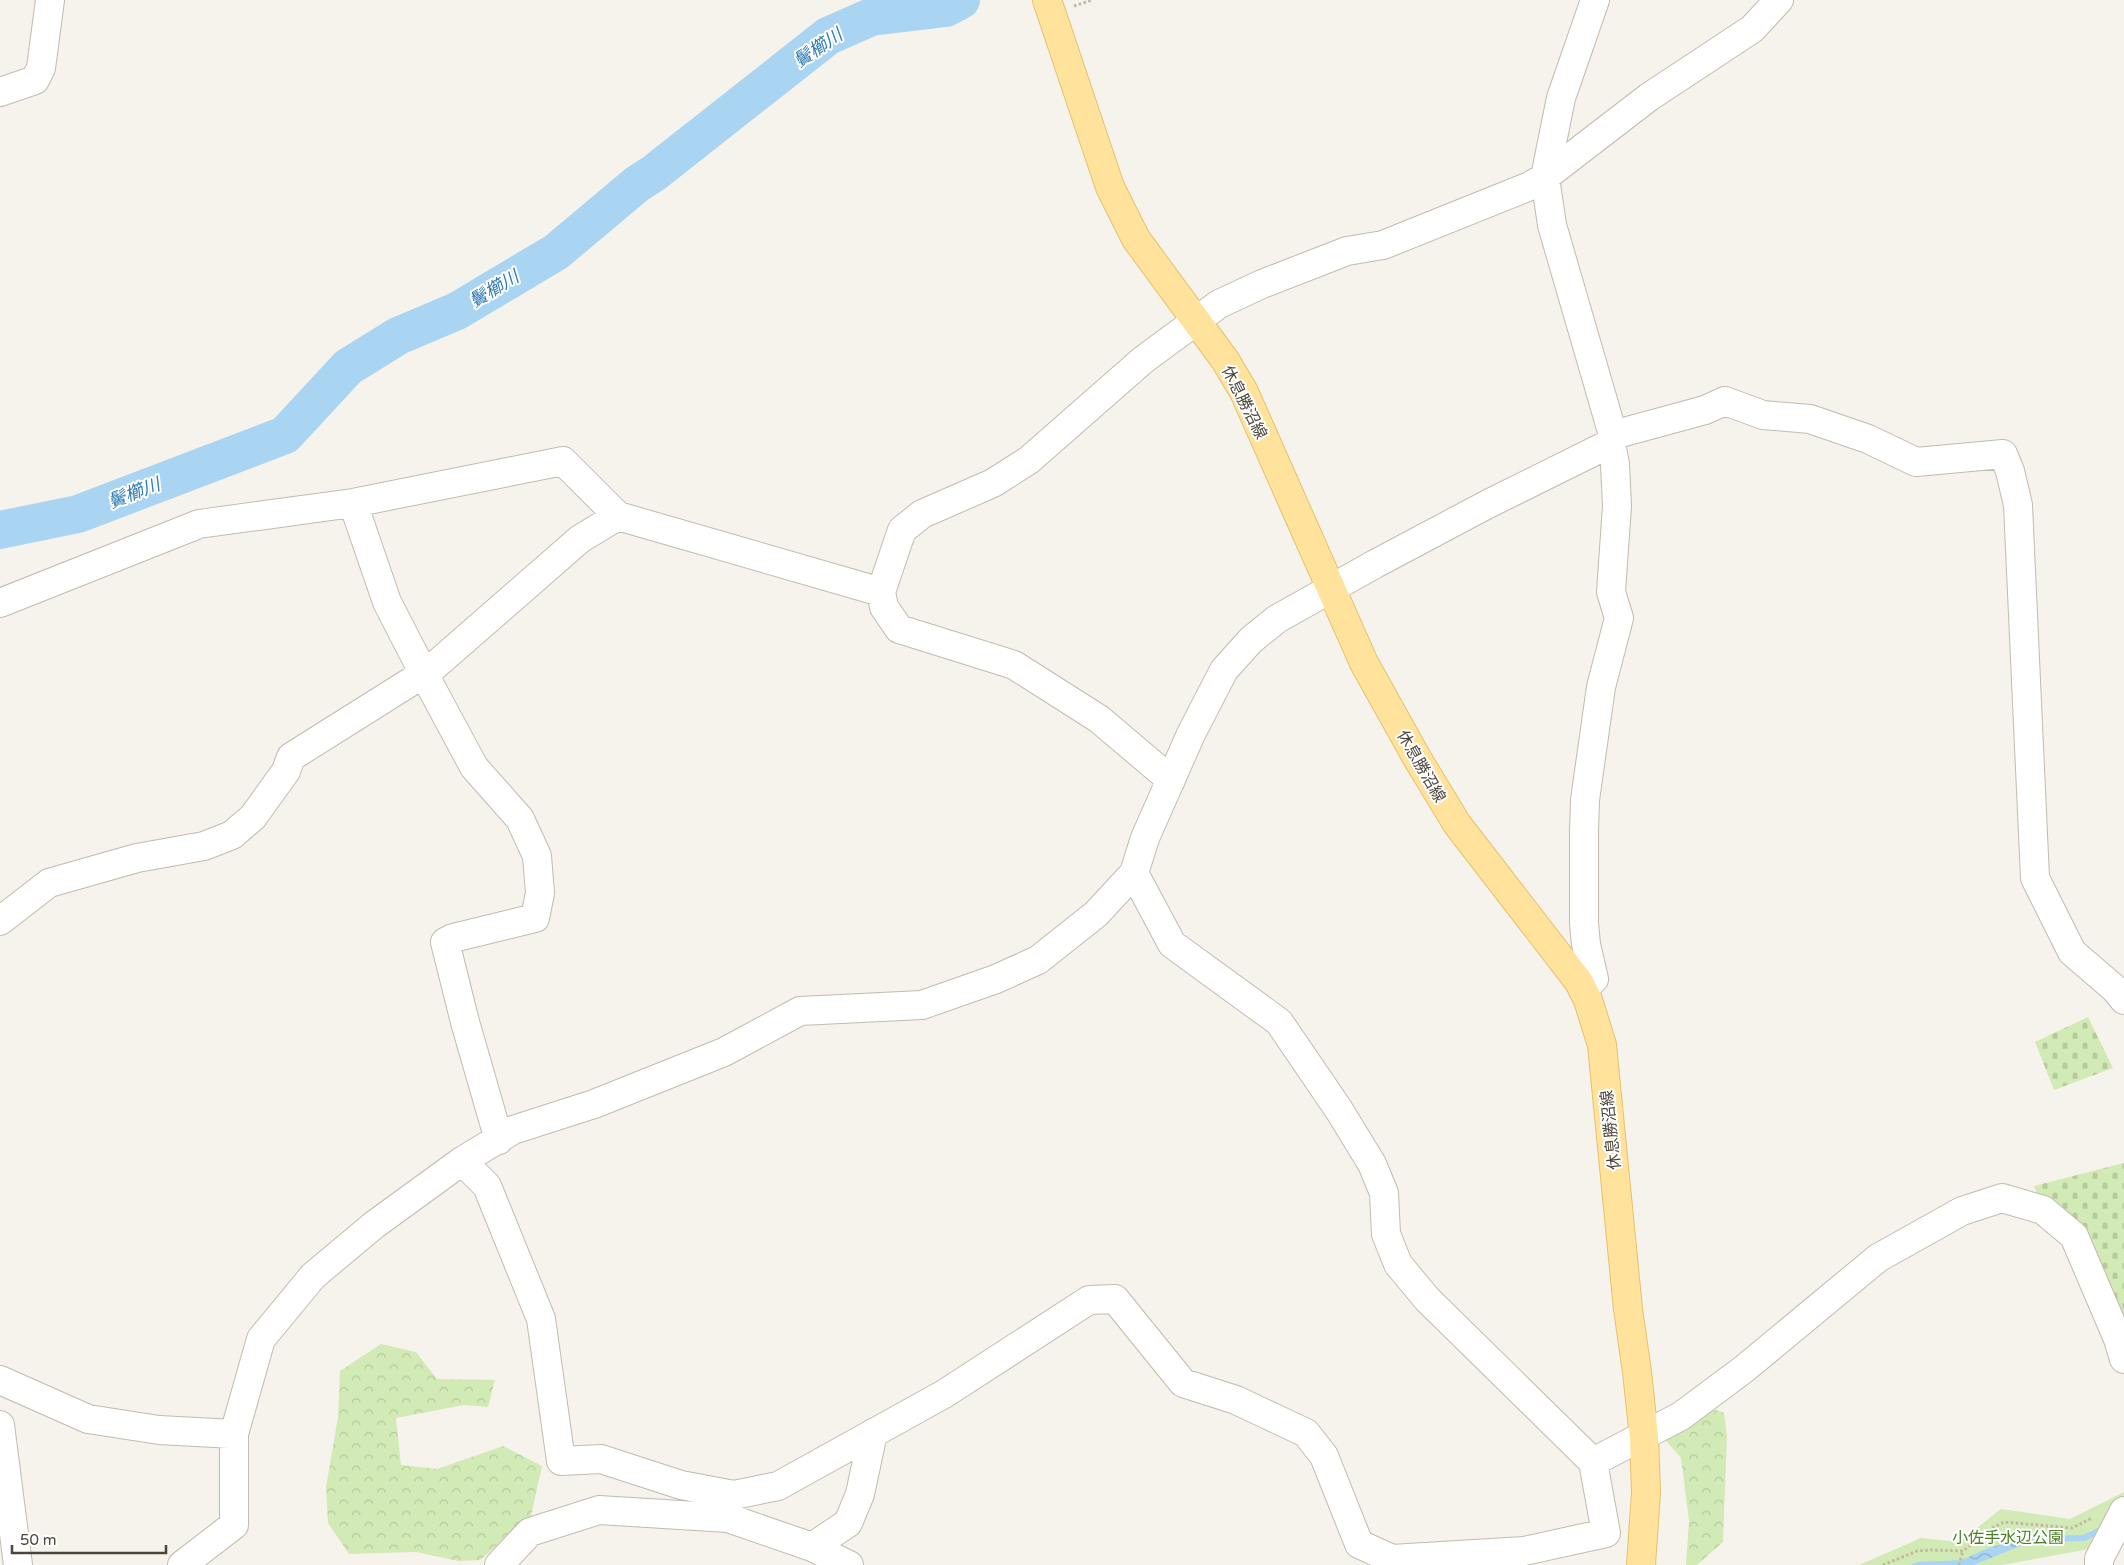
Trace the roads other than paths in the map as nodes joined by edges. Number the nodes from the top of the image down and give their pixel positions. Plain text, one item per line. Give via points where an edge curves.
1 (50, 0) edge
2 (1596, 0) edge
3 (1779, 0) edge
4 (1048, 3) edge
5 (0, 92) edge
6 (1545, 177) junction
7 (1196, 321) junction
8 (1612, 439) junction
9 (353, 503) junction
10 (618, 516) junction
11 (1331, 589) junction
12 (881, 592) junction
13 (0, 603) edge
14 (424, 674) junction
15 (1171, 780) junction
16 (1134, 873) junction
17 (0, 921) edge
18 (1583, 990) junction
19 (2124, 1000) edge
20 (499, 1140) junction
21 (462, 1160) junction
22 (2124, 1358) edge
23 (0, 1380) edge
24 (0, 1425) edge
25 (873, 1433) junction
26 (234, 1434) junction
27 (1644, 1437) junction
28 (1593, 1462) junction
29 (2124, 1511) edge
30 (812, 1547) junction
31 (18, 1565) edge
32 (182, 1565) edge
33 (499, 1565) edge
34 (849, 1565) edge
35 (1640, 1565) edge
36 (2098, 1565) edge

1 - 5 street via 41,68 35,80
2 - 6 street via 1561,98
3 - 6 street via 1752,29 1649,97
4 - 7 main road, 休息勝沼線 via 1110,188 1136,239
6 - 7 street via 1383,245 1347,251 1262,284 1218,304
6 - 8 street via 1552,225
7 - 11 main road, 休息勝沼線 via 1244,392
7 - 12 street via 1143,360 1029,460 993,483 922,514 902,530
8 - 11 street
8 - 18 street via 1617,506 1611,592 1619,618 1601,687 1586,800 1584,923 1594,979
8 - 19 street via 1705,410 1724,400 1763,415 1810,419 1868,439 1916,462 2003,454 2018,505 2035,878 2072,952
9 - 10 street via 563,461
9 - 13 street via 199,524
9 - 14 street via 387,602
10 - 12 street
10 - 14 street via 580,539
11 - 15 street via 1251,640 1224,670
11 - 18 main road, 休息勝沼線 via 1364,663 1457,824
12 - 15 street via 884,607 899,629 1014,665 1099,719
14 - 17 street via 292,757 254,817 232,835 204,846 137,858 49,883
14 - 20 street via 474,767 520,819 537,856 540,893 535,918 445,942
15 - 16 street via 1145,838
16 - 20 street via 1096,914 1038,960 996,979 922,1005 800,1011 724,1052 594,1104 513,1130
16 - 28 street via 1172,944 1279,1022 1312,1070 1372,1164 1384,1193 1386,1234 1398,1264 1427,1300
18 - 27 main road, 休息勝沼線 via 1602,1045
20 - 21 street
21 - 25 street via 487,1186 541,1319 561,1461 601,1459 681,1485 734,1495 778,1486
21 - 26 street via 374,1225 313,1276 261,1339
22 - 27 street via 2074,1236 2043,1210 2002,1198 1962,1211 1878,1258 1744,1369 1681,1416
23 - 26 street via 88,1419 159,1430
24 - 31 street
25 - 28 street via 944,1394 1090,1300 1115,1299 1184,1383 1236,1400 1306,1433 1324,1456 1359,1544 1392,1559 1524,1550 1606,1533
25 - 30 street via 860,1494 848,1523
26 - 32 street via 234,1525
27 - 28 street
27 - 35 main road, 休息勝沼線 via 1646,1492
29 - 36 street
30 - 33 street via 728,1518 599,1510 530,1532
30 - 34 street

